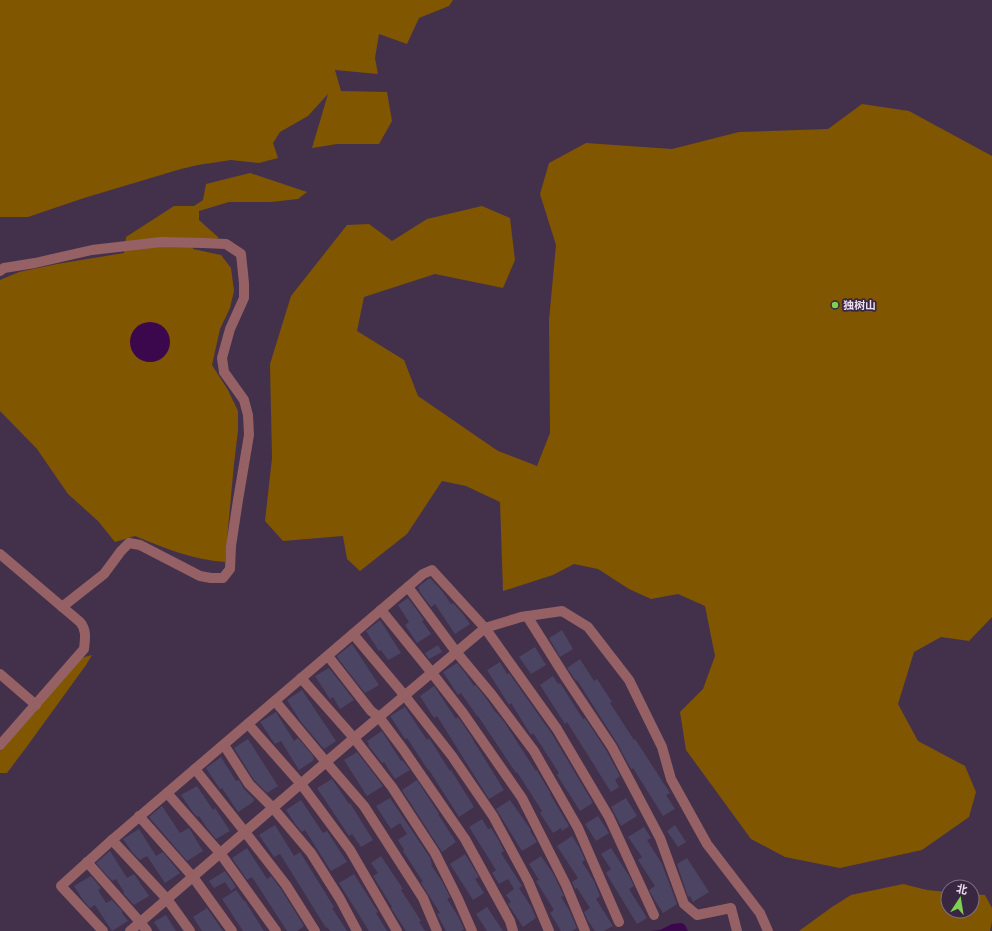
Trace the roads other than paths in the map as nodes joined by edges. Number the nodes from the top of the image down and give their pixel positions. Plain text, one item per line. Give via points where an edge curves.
1 (0, 270) edge
2 (0, 554) edge
3 (408, 587) junction
4 (62, 607) junction
5 (381, 610) junction
6 (527, 616) junction
7 (485, 628) junction
8 (353, 634) junction
9 (457, 653) junction
10 (328, 656) junction
11 (432, 673) junction
12 (0, 674) edge
13 (301, 678) junction
14 (405, 696) junction
15 (275, 701) junction
16 (36, 704) junction
17 (379, 718) junction
18 (248, 724) junction
19 (354, 738) junction
20 (0, 745) edge
21 (224, 745) junction
22 (326, 762) junction
23 (195, 769) junction
24 (301, 784) junction
25 (167, 793) junction
26 (272, 808) junction
27 (139, 816) junction
28 (245, 832) junction
29 (112, 840) junction
30 (220, 853) junction
31 (87, 862) junction
32 (193, 877) junction
33 (167, 899) junction
34 (654, 915) dead end
35 (140, 922) junction
36 (619, 922) dead end
37 (103, 931) edge
38 (130, 931) edge
39 (147, 931) edge
40 (190, 931) edge
41 (232, 931) edge
42 (276, 931) edge
43 (315, 931) edge
44 (357, 931) edge
45 (396, 931) edge
46 (437, 931) edge
47 (472, 931) edge
48 (513, 931) edge
49 (549, 931) edge
50 (584, 931) edge
51 (737, 931) edge
52 (768, 931) edge

1 - 4 lane via 92,250 161,242 226,244 241,254 244,298 230,329 222,358 224,372 244,400 249,436 231,546 230,569 223,578 200,576 140,545 129,543 104,574
2 - 4 lane
3 - 5 lane
3 - 7 lane via 432,570
3 - 9 lane
4 - 16 lane via 84,626 84,649
5 - 8 lane
5 - 11 lane
6 - 7 lane
6 - 51 lane via 615,754 660,838 684,904 697,915 731,908
6 - 52 lane via 562,611 588,627 629,680 662,747 671,779 707,844 760,913
7 - 9 lane
7 - 34 lane via 557,729 609,817
8 - 10 lane
8 - 14 lane
9 - 11 lane
9 - 36 lane via 534,751 578,828
10 - 13 lane
10 - 17 lane
11 - 14 lane
11 - 50 lane via 522,798 566,885
12 - 16 lane
13 - 15 lane
13 - 19 lane
14 - 17 lane
14 - 49 lane via 452,756 492,816 528,881
15 - 18 lane
15 - 22 lane
16 - 20 lane
17 - 19 lane
17 - 48 lane via 465,839
18 - 21 lane
18 - 24 lane
19 - 22 lane
19 - 47 lane via 392,787 435,853
21 - 23 lane
21 - 26 lane via 249,784
22 - 24 lane
22 - 46 lane via 364,806 423,898
23 - 25 lane
23 - 28 lane
24 - 26 lane
24 - 45 lane via 350,850
25 - 27 lane
25 - 30 lane
26 - 28 lane
26 - 44 lane via 311,853
27 - 29 lane
27 - 32 lane
28 - 30 lane
28 - 43 lane via 286,885
29 - 31 lane
29 - 33 lane
30 - 32 lane
30 - 42 lane
31 - 35 lane
31 - 37 lane via 61,886
32 - 33 lane
32 - 41 lane
33 - 35 lane
33 - 40 lane
35 - 38 lane
35 - 39 lane

